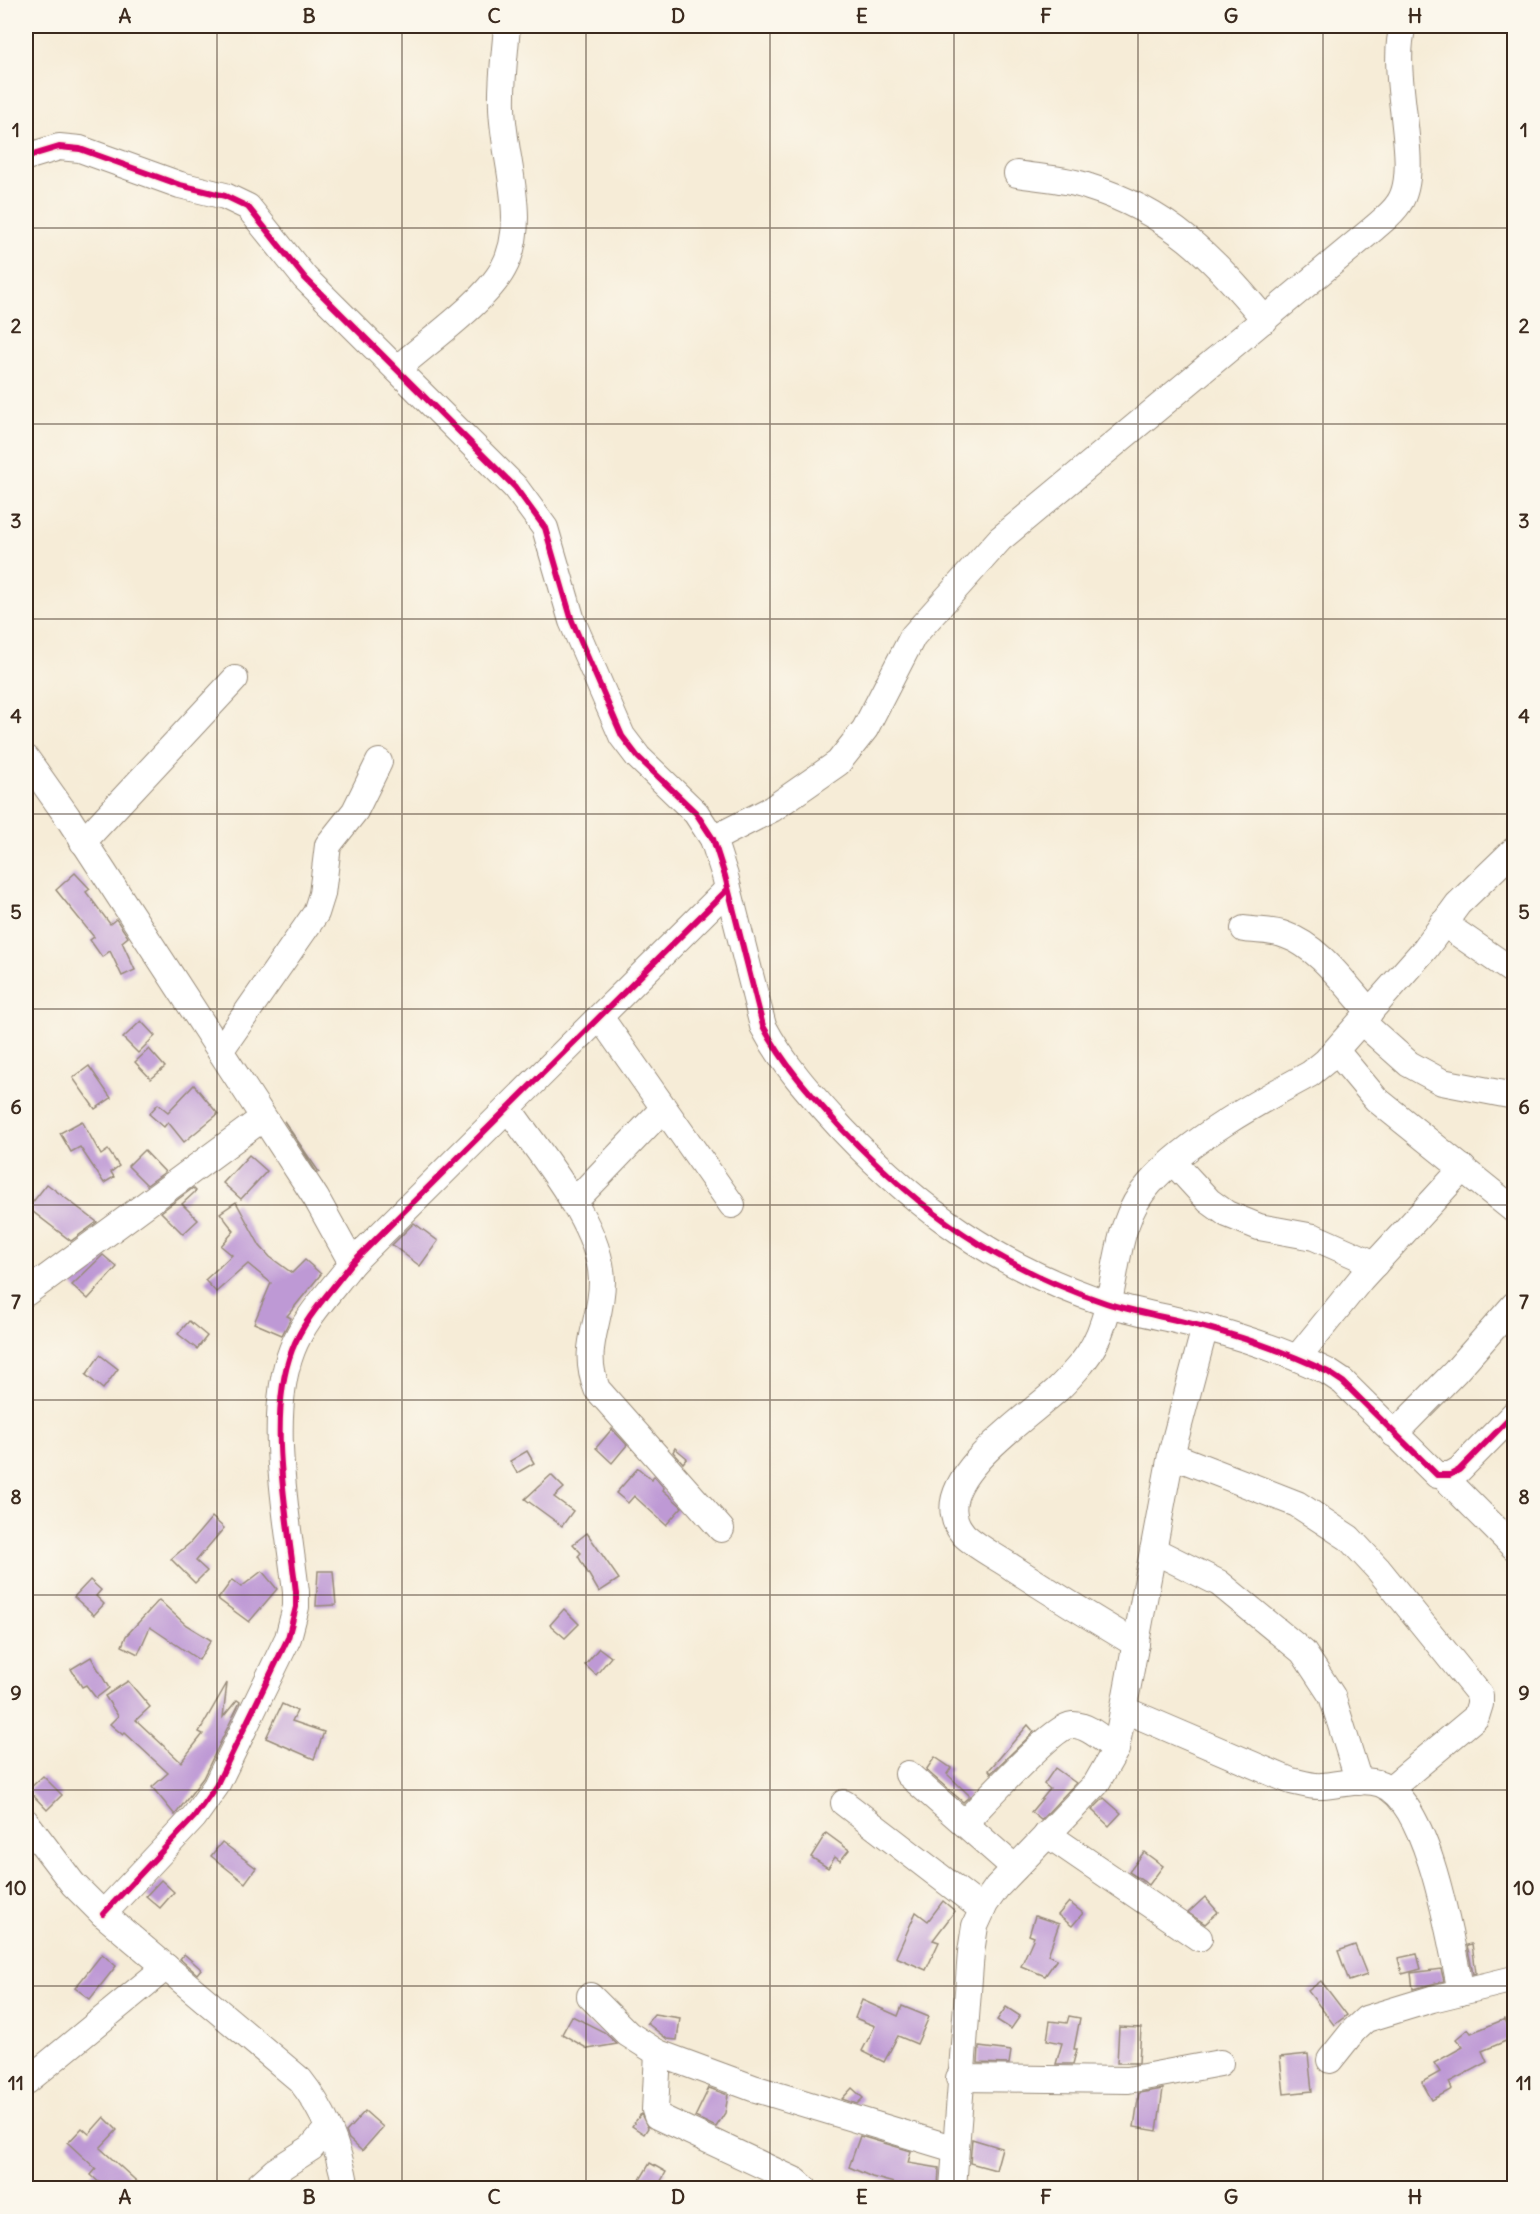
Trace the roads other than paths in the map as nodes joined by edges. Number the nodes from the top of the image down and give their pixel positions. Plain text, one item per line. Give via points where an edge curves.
1 (507, 26) edge
2 (1403, 26) edge
3 (26, 157) edge
4 (1017, 174) dead end
5 (1265, 320) junction
6 (397, 369) junction
7 (235, 679) dead end
8 (26, 758) edge
9 (379, 762) dead end
10 (713, 839) junction
11 (84, 842) junction
12 (1515, 850) edge
13 (728, 889) junction
14 (1443, 923) junction
15 (1244, 929) dead end
16 (1515, 972) edge
17 (600, 1017) junction
18 (1366, 1017) junction
19 (220, 1051) junction
20 (1336, 1051) junction
21 (1515, 1096) edge
22 (508, 1108) junction
23 (663, 1110) junction
24 (263, 1118) junction
25 (1173, 1162) junction
26 (1463, 1168) junction
27 (573, 1203) junction
28 (732, 1205) dead end
29 (1515, 1210) edge
30 (352, 1263) junction
31 (1375, 1264) junction
32 (26, 1293) edge
33 (1110, 1304) junction
34 (1515, 1305) edge
35 (1205, 1327) junction
36 (1297, 1359) junction
37 (1515, 1414) edge
38 (1394, 1434) junction
39 (1172, 1455) junction
40 (1443, 1476) junction
41 (721, 1529) dead end
42 (1515, 1548) edge
43 (1153, 1550) junction
44 (1136, 1644) junction
45 (1125, 1710) junction
46 (1116, 1749) junction
47 (908, 1774) dead end
48 (1359, 1782) junction
49 (1391, 1788) junction
50 (844, 1803) dead end
51 (26, 1822) edge
52 (964, 1823) junction
53 (1047, 1834) junction
54 (1015, 1868) junction
55 (982, 1909) junction
56 (103, 1914) junction
57 (1199, 1938) dead end
58 (166, 1967) junction
59 (1515, 1978) edge
60 (1461, 1992) junction
61 (590, 1996) dead end
62 (658, 2053) junction
63 (1330, 2060) dead end
64 (1220, 2063) dead end
65 (959, 2078) junction
66 (26, 2082) edge
67 (328, 2128) junction
68 (955, 2149) junction
69 (256, 2188) edge
70 (346, 2188) edge
71 (804, 2188) edge
72 (953, 2188) edge

1 - 6 street via 502,108 514,212 511,250 503,270 489,287
2 - 5 street via 1397,60 1407,168 1400,203
3 - 6 street via 59,147 80,148 180,185 238,201 256,215 305,278
4 - 5 street via 1086,186 1135,205 1202,250
5 - 10 street via 1000,539 913,636 865,729 838,763 780,804
6 - 10 street via 492,462 536,512 551,544 572,621 622,736 638,757 696,813
7 - 11 street
8 - 11 street
9 - 19 street via 355,811 328,845 322,894 315,913
10 - 13 street
11 - 19 street
12 - 14 street
13 - 17 street
13 - 33 street via 763,1026 781,1059 813,1098 898,1186 941,1220 1016,1265 1067,1290
14 - 16 street
14 - 18 street
15 - 18 street via 1284,934 1298,941 1321,960
17 - 22 street
17 - 23 street
18 - 20 street
18 - 21 street via 1409,1064 1442,1082
19 - 24 street
20 - 25 street via 1310,1074 1216,1130
20 - 26 street via 1376,1099
22 - 27 street
22 - 30 street
23 - 27 street
23 - 28 street
24 - 30 street via 316,1198
24 - 32 street
25 - 31 street via 1227,1214 1259,1227 1314,1237
25 - 33 street via 1150,1182 1124,1225
26 - 29 street
26 - 31 street
27 - 41 street via 595,1242 600,1263 600,1306 589,1370 597,1389
30 - 56 street via 305,1325 283,1378 282,1455 296,1592 288,1638 205,1803
31 - 36 street
33 - 35 street
33 - 44 street via 1085,1359 1059,1389 973,1467 954,1497 953,1513 963,1534 975,1544
34 - 38 street
35 - 36 street
35 - 39 street
36 - 38 street via 1336,1376
37 - 40 street via 1459,1470
38 - 40 street via 1431,1472
39 - 43 street
39 - 49 street via 1298,1504 1349,1538 1480,1695 1476,1717
40 - 42 street
43 - 44 street
43 - 48 street via 1207,1575 1303,1652 1332,1695
44 - 45 street
45 - 46 street
45 - 48 street via 1291,1781 1320,1786
46 - 52 street via 1080,1725 1064,1727
46 - 53 street via 1096,1784
47 - 52 street
48 - 49 street via 1368,1780
49 - 60 street via 1410,1814 1436,1874
50 - 55 street
51 - 56 street via 73,1884
52 - 54 street
53 - 54 street
53 - 57 street
54 - 55 street
55 - 65 street via 975,1926 967,1981
56 - 58 street
58 - 66 street
58 - 67 street via 300,2080
59 - 60 street
60 - 63 street via 1366,2019
61 - 62 street via 628,2034
62 - 68 street via 753,2088
62 - 71 street via 657,2116
64 - 65 street via 1128,2080
65 - 68 street
67 - 69 street via 311,2148
67 - 70 street
68 - 72 street

